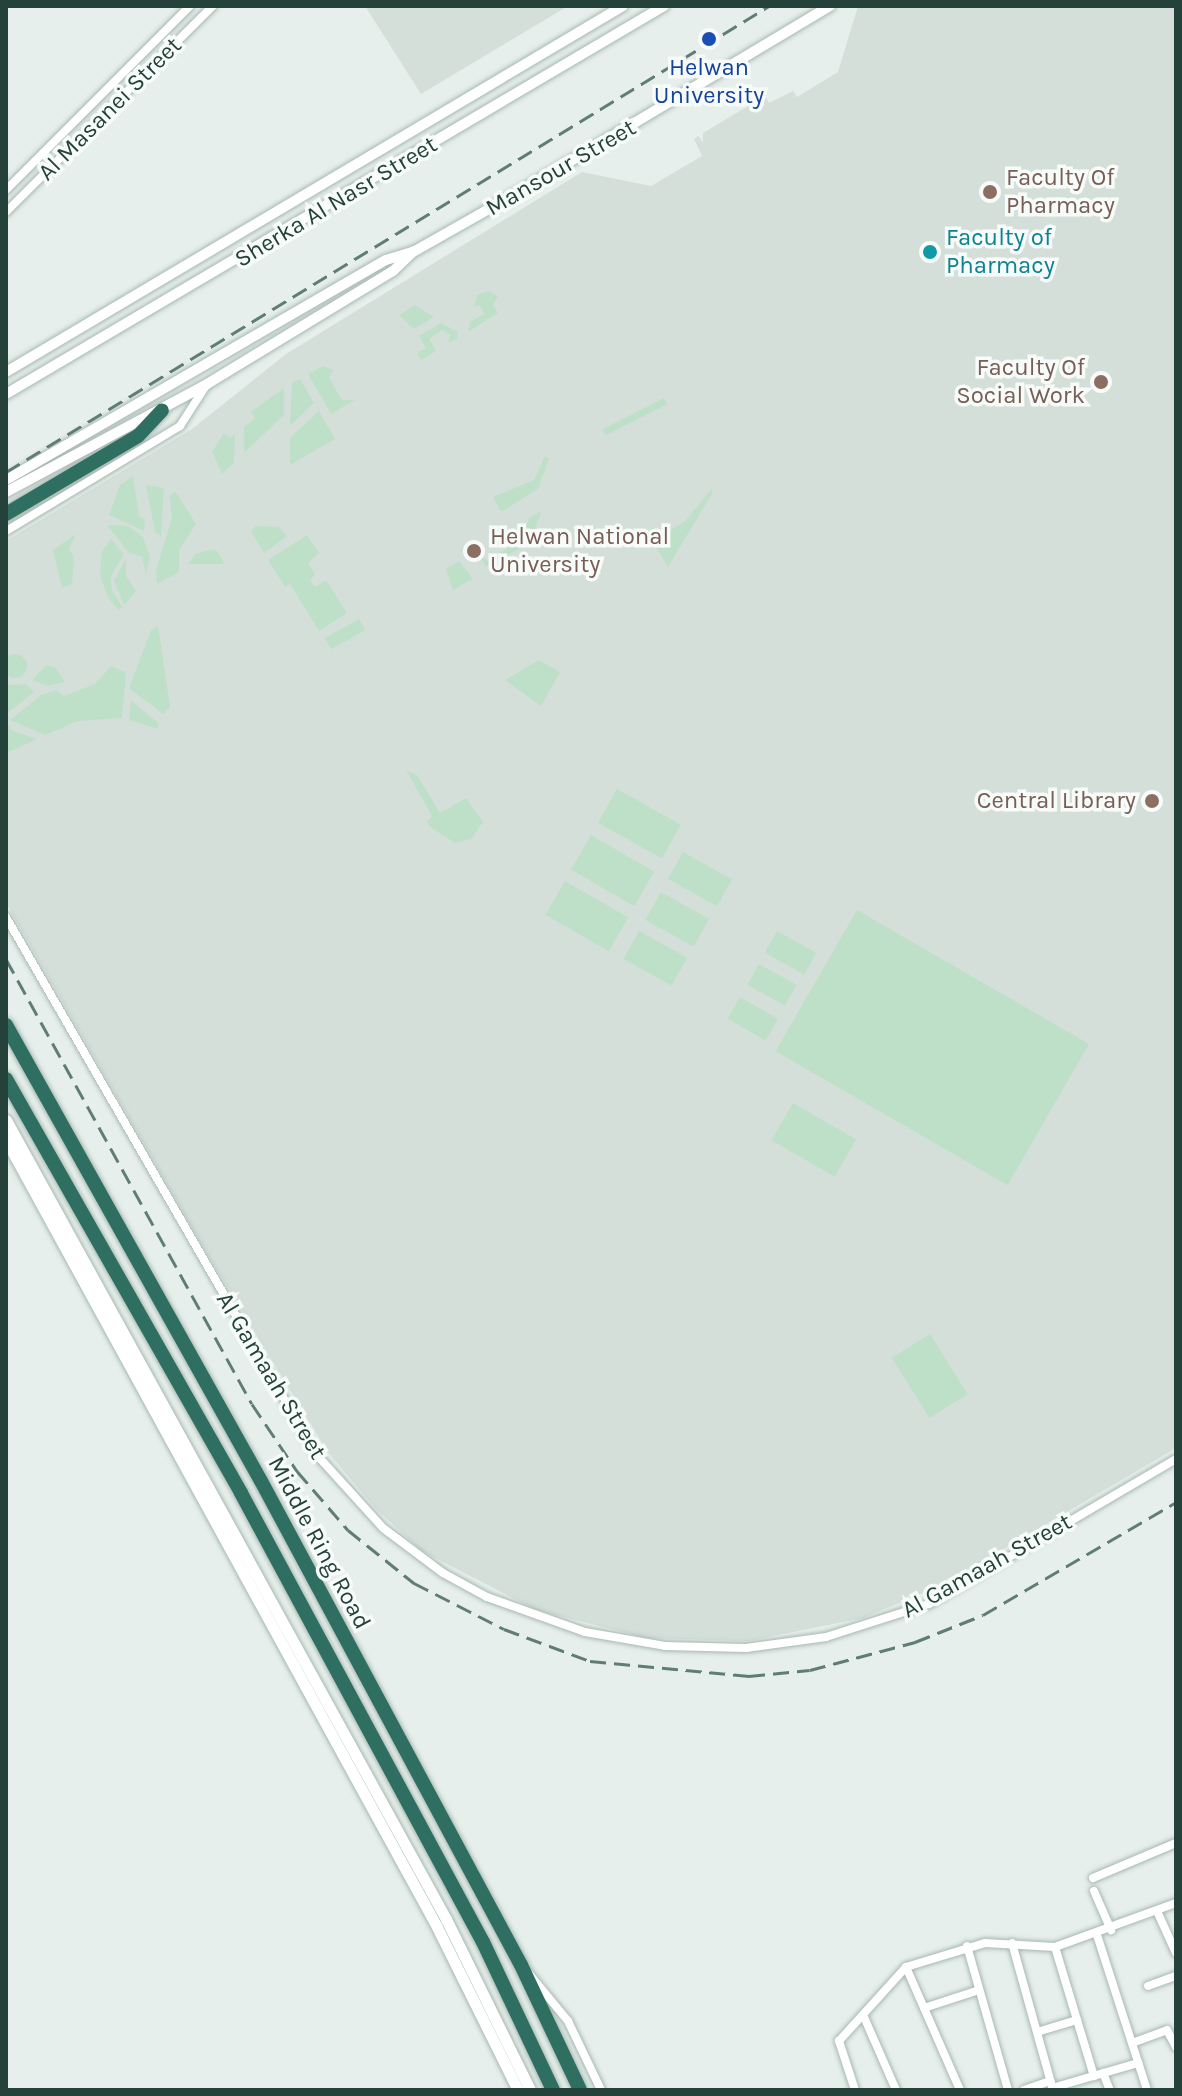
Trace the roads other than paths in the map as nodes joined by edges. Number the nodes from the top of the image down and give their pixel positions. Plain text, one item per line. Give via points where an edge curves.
1 (190, 6) edge
2 (213, 6) edge
3 (623, 6) edge
4 (664, 6) edge
5 (830, 6) edge
6 (40, 157) junction
7 (50, 168) junction
8 (6, 190) edge
9 (6, 212) edge
10 (413, 252) junction
11 (6, 372) edge
12 (207, 384) junction
13 (6, 394) edge
14 (162, 410) junction
15 (6, 480) edge
16 (6, 492) edge
17 (6, 514) edge
18 (6, 531) edge
19 (6, 917) edge
20 (6, 1025) edge
21 (6, 1079) edge
22 (6, 1120) edge
23 (6, 1140) edge
24 (1176, 1459) edge
25 (1176, 1843) edge
26 (1093, 1878) dead end
27 (1094, 1891) dead end
28 (1176, 1903) edge
29 (1157, 1911) junction
30 (1111, 1930) junction
31 (1097, 1935) junction
32 (1012, 1943) junction
33 (967, 1946) junction
34 (1055, 1947) junction
35 (1176, 1953) edge
36 (521, 1965) junction
37 (906, 1967) junction
38 (1176, 1976) edge
39 (1148, 1986) dead end
40 (979, 1990) junction
41 (924, 2008) junction
42 (864, 2017) junction
43 (1077, 2020) junction
44 (1037, 2032) junction
45 (1132, 2043) junction
46 (1176, 2047) edge
47 (1138, 2063) junction
48 (1098, 2074) junction
49 (1052, 2086) edge
50 (1147, 2088) edge
51 (518, 2090) edge
52 (530, 2090) edge
53 (553, 2090) edge
54 (580, 2090) edge
55 (601, 2090) edge
56 (855, 2090) edge
57 (896, 2090) edge
58 (960, 2090) edge
59 (1008, 2090) edge
60 (1024, 2090) edge
61 (1110, 2090) edge
62 (1134, 2090) edge

1 - 6 street, Al Masanei Street
2 - 7 street, Al Masanei Street
3 - 11 street, Sherka Al Nasr Street
4 - 13 street, Sherka Al Nasr Street
5 - 10 street, Mansour Street via 703,86
6 - 7 street
6 - 8 street, Al Masanei Street
7 - 9 street, Al Masanei Street
10 - 12 street, Mansour Street via 393,271
10 - 15 street, Mansour Street via 386,260
12 - 14 street, Mansour Street
12 - 18 street via 180,426
14 - 16 street, Mansour Street
14 - 17 highway via 138,436
19 - 24 street, Al Gamaah Street via 316,1454 356,1502 402,1544 487,1597 585,1632 665,1646 746,1648 826,1637 929,1604
20 - 36 highway, Middle Ring Road via 188,1348
21 - 53 highway, Middle Ring Road via 263,1533 483,1942
22 - 52 main road via 446,1919
23 - 51 main road via 437,1927
25 - 26 street
27 - 30 street
28 - 29 street
29 - 30 street
29 - 35 street
30 - 31 street
31 - 34 street
31 - 45 street
32 - 33 street
32 - 34 street
32 - 44 street
33 - 37 street
33 - 40 street
34 - 43 street
36 - 54 highway, Middle Ring Road
36 - 55 street via 554,2000
37 - 41 street
37 - 42 street
38 - 39 street
40 - 41 street
40 - 59 street
41 - 58 street
42 - 56 street via 841,2038 839,2047
42 - 57 street
43 - 44 street
43 - 48 street
44 - 49 street
45 - 46 street via 1167,2030
45 - 47 street
47 - 48 street
47 - 50 street
48 - 49 street
48 - 61 street
49 - 60 street
50 - 62 street

